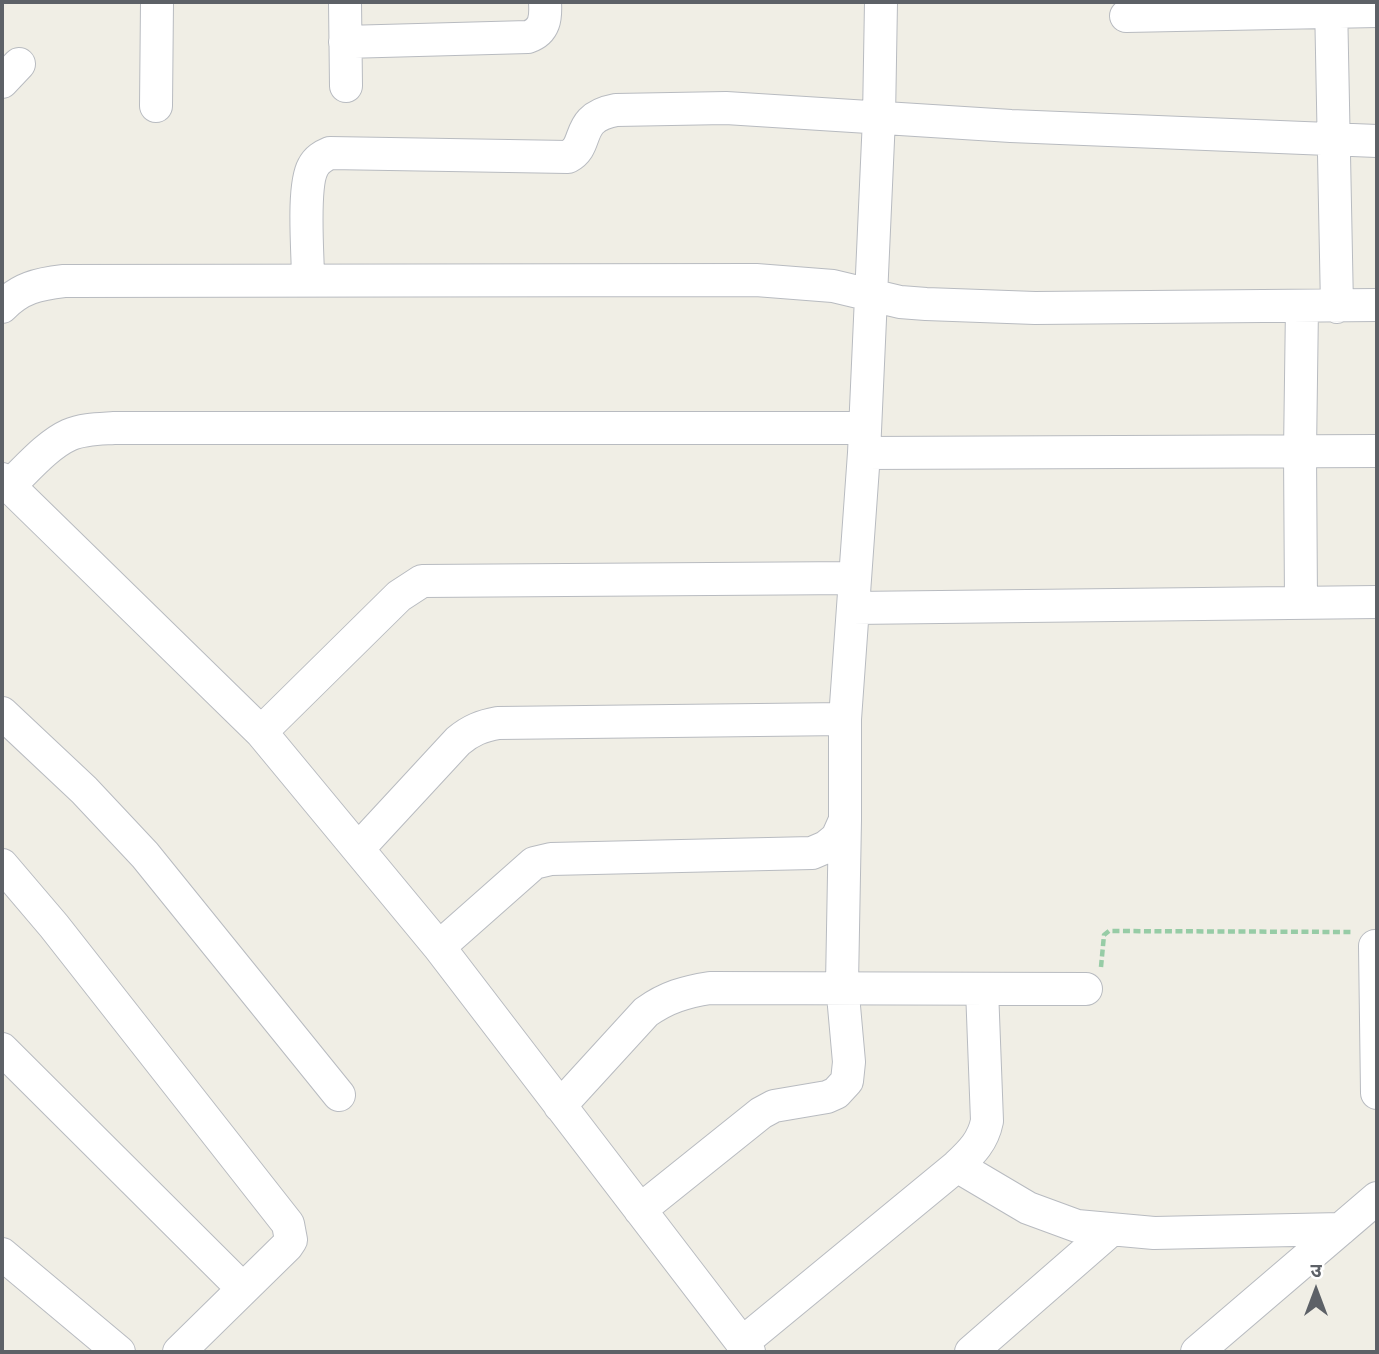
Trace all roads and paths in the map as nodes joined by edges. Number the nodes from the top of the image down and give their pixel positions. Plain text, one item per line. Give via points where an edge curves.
1 (157, 2) edge
2 (345, 2) edge
3 (545, 2) edge
4 (881, 2) edge
5 (1332, 6) edge
6 (1377, 11) edge
7 (1126, 16) dead end
8 (345, 42) junction
9 (346, 86) dead end
10 (156, 106) dead end
11 (878, 118) junction
12 (1334, 140) junction
13 (1377, 141) edge
14 (308, 279) junction
15 (870, 293) junction
16 (1302, 306) junction
17 (1377, 306) edge
18 (2, 307) edge
19 (1336, 307) junction
20 (865, 441) junction
21 (1377, 451) edge
22 (1300, 452) junction
23 (5, 482) edge
24 (854, 593) junction
25 (1301, 601) junction
26 (1377, 602) edge
27 (2, 713) edge
28 (845, 719) junction
29 (261, 732) junction
30 (845, 820) junction
31 (359, 848) junction
32 (2, 865) edge
33 (1369, 939) joint
34 (439, 947) junction
35 (844, 989) junction
36 (982, 989) junction
37 (1086, 989) joint
38 (2, 1049) edge
39 (1377, 1093) edge
40 (339, 1095) dead end
41 (561, 1106) junction
42 (957, 1167) junction
43 (1377, 1198) edge
44 (640, 1210) junction
45 (1342, 1229) junction
46 (1111, 1230) junction
47 (2, 1254) edge
48 (243, 1289) junction
49 (745, 1348) edge
50 (119, 1352) edge
51 (179, 1352) edge
52 (971, 1352) edge
53 (1197, 1352) edge

1 - 10 street
2 - 8 street
3 - 8 street via 543,26 528,37
4 - 11 street
5 - 6 street
5 - 7 street
5 - 12 street
8 - 9 street
11 - 12 street
11 - 14 street via 726,108 616,110 591,120 568,157 330,153 312,168 308,186
11 - 15 street
12 - 13 street
12 - 19 street
14 - 15 street via 755,280
14 - 18 street via 64,281 20,291
15 - 16 street via 900,302 1022,307
15 - 20 street
16 - 19 street
16 - 22 street
17 - 19 street
20 - 22 street
20 - 23 street via 114,428 67,436
20 - 24 street
21 - 22 street
22 - 25 street
23 - 29 street
24 - 25 street
24 - 28 street
24 - 29 street via 422,580 399,596
25 - 26 street
27 - 40 street via 145,855
28 - 30 street
28 - 31 street via 484,726 458,741
29 - 31 street
30 - 34 street via 837,838 812,853 534,863
30 - 35 street
31 - 34 street
32 - 48 street via 288,1224 291,1240 287,1246
33 - 37 path via 1110,931 1104,935 1101,981
33 - 39 street
34 - 41 street
35 - 36 street
35 - 41 street via 710,988 678,993 646,1012
35 - 44 street via 849,1062 842,1088 827,1097 774,1106 761,1113
36 - 37 street
36 - 42 street via 987,1121 974,1151
38 - 48 street
41 - 44 street
42 - 46 street via 1028,1208 1077,1226
42 - 49 street
43 - 45 street
44 - 49 street
45 - 46 street
45 - 53 street
46 - 52 street
47 - 50 street
48 - 51 street

